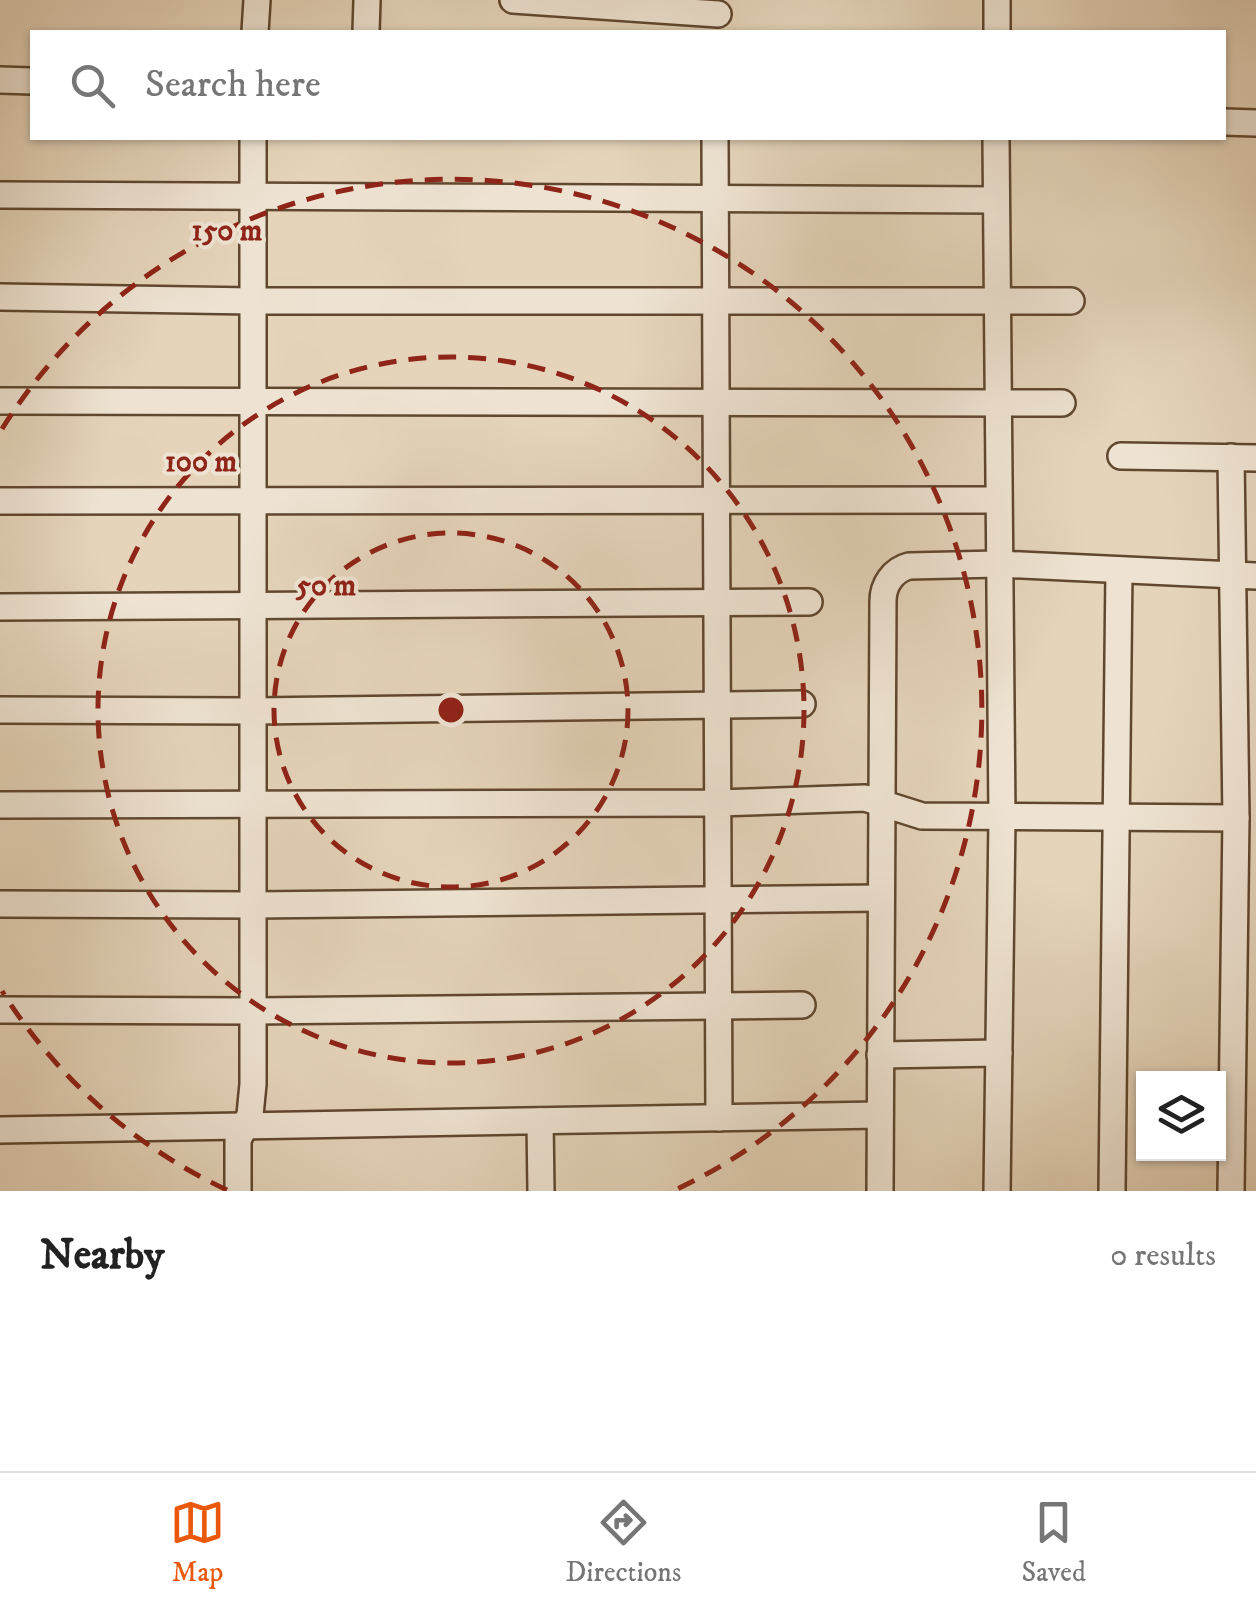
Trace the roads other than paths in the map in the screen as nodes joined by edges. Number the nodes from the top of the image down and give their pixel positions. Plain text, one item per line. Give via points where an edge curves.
1 (256, 0) edge
2 (367, 0) edge
3 (513, 0) edge
4 (997, 0) edge
5 (718, 15) edge
6 (255, 30) edge
7 (366, 30) edge
8 (996, 30) edge
9 (0, 80) edge
10 (30, 81) edge
11 (1226, 122) edge
12 (1256, 123) edge
13 (253, 140) edge
14 (715, 140) edge
15 (996, 140) edge
16 (253, 194) junction
17 (0, 195) edge
18 (716, 197) junction
19 (996, 200) junction
20 (0, 297) edge
21 (716, 300) junction
22 (996, 300) junction
23 (253, 301) junction
24 (1071, 301) dead end
25 (716, 401) junction
26 (0, 402) edge
27 (253, 402) junction
28 (997, 403) junction
29 (1062, 404) dead end
30 (1121, 456) dead end
31 (1243, 458) edge
32 (998, 500) junction
33 (0, 501) edge
34 (253, 502) junction
35 (716, 502) junction
36 (998, 564) junction
37 (1118, 570) junction
38 (1244, 575) edge
39 (809, 602) dead end
40 (717, 604) junction
41 (253, 607) junction
42 (0, 608) edge
43 (718, 704) junction
44 (802, 704) dead end
45 (0, 710) edge
46 (253, 712) junction
47 (882, 801) junction
48 (718, 803) junction
49 (0, 805) edge
50 (253, 806) junction
51 (1002, 818) junction
52 (1115, 818) junction
53 (1236, 818) junction
54 (881, 898) junction
55 (718, 900) junction
56 (0, 904) edge
57 (253, 905) junction
58 (802, 1005) dead end
59 (719, 1006) junction
60 (0, 1010) edge
61 (253, 1011) junction
62 (998, 1053) junction
63 (880, 1055) junction
64 (880, 1116) junction
65 (719, 1118) junction
66 (540, 1121) junction
67 (242, 1126) junction
68 (0, 1130) edge
69 (238, 1191) edge
70 (540, 1191) edge
71 (880, 1191) edge
72 (997, 1191) edge
73 (1112, 1191) edge
74 (1230, 1191) edge

1 - 6 street
2 - 7 street
3 - 5 street
4 - 8 street
9 - 10 street
11 - 12 street
13 - 16 street
14 - 18 street
15 - 19 street
16 - 17 street
16 - 18 street
16 - 23 street
18 - 19 street
18 - 21 street
19 - 22 street
20 - 23 street
21 - 22 street
21 - 23 street
21 - 25 street
22 - 24 street
22 - 28 street
23 - 27 street
25 - 27 street
25 - 28 street
25 - 35 street
26 - 27 street
27 - 34 street
28 - 29 street
28 - 32 street
30 - 31 street
31 - 38 street
32 - 35 street
32 - 36 street
33 - 34 street
34 - 35 street
34 - 41 street
35 - 40 street
36 - 37 street
36 - 47 street via 909,566 886,585
36 - 51 street
37 - 38 street
37 - 52 street
38 - 53 street
39 - 40 street
40 - 41 street
40 - 43 street
41 - 42 street
41 - 46 street
43 - 44 street
43 - 46 street
43 - 48 street
45 - 46 street
46 - 50 street
47 - 48 street
47 - 51 street via 922,816
47 - 54 street
48 - 50 street
48 - 55 street
49 - 50 street
50 - 57 street
51 - 52 street
51 - 62 street
52 - 53 street
52 - 73 street
53 - 74 street
54 - 55 street
54 - 63 street
55 - 57 street
55 - 59 street
56 - 57 street
57 - 61 street
58 - 59 street
59 - 61 street
59 - 65 street
60 - 61 street
61 - 67 street via 253,1100
62 - 63 street
62 - 72 street
63 - 64 street
64 - 65 street
64 - 71 street
65 - 66 street
66 - 67 street
66 - 70 street
67 - 68 street
67 - 69 street

